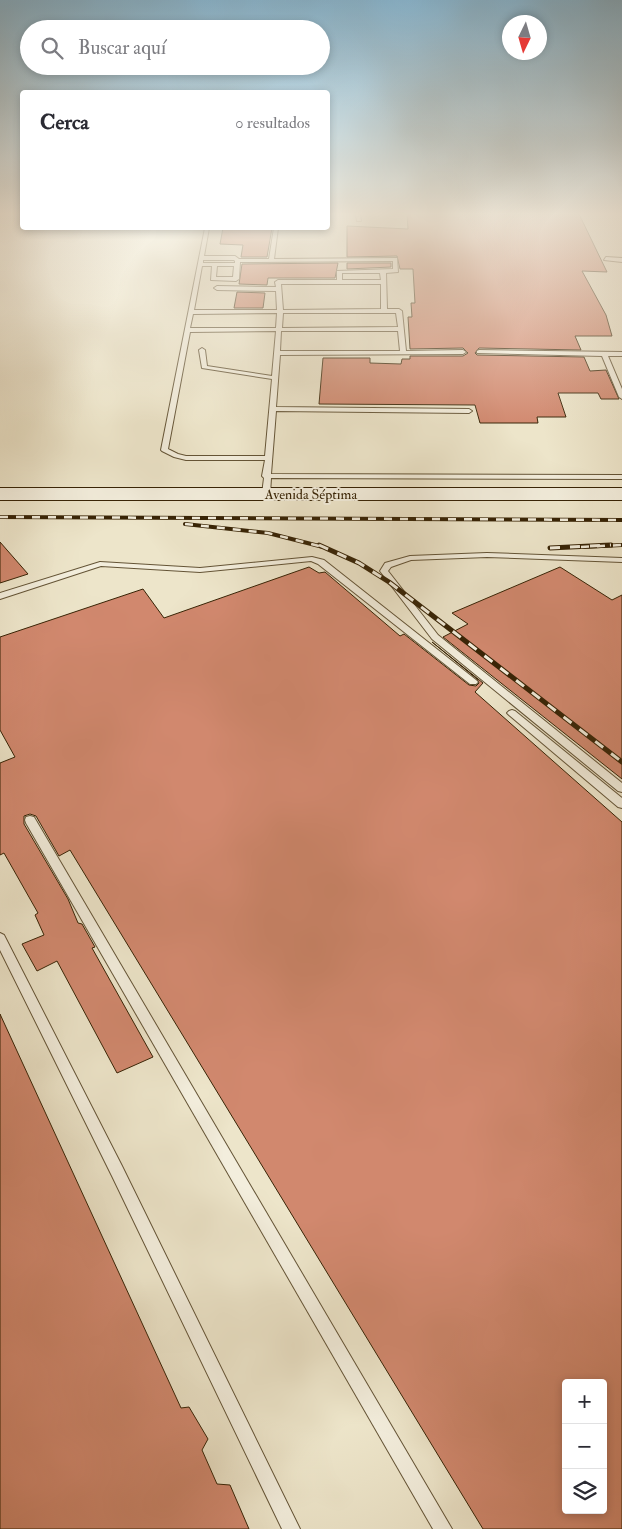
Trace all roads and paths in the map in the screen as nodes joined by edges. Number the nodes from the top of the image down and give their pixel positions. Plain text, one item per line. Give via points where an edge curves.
1 (195, 285) edge
2 (278, 285) edge
3 (384, 285) edge
4 (217, 288) dead end
5 (279, 289) junction
6 (280, 311) junction
7 (384, 311) junction
8 (190, 312) junction
9 (278, 328) junction
10 (400, 329) junction
11 (186, 330) junction
12 (202, 350) dead end
13 (277, 352) junction
14 (403, 352) junction
15 (463, 352) dead end
16 (479, 352) dead end
17 (604, 354) junction
18 (622, 354) edge
19 (275, 378) junction
20 (622, 397) edge
21 (272, 409) junction
22 (469, 411) dead end
23 (267, 458) junction
24 (622, 477) edge
25 (266, 485) junction
26 (0, 494) edge
27 (622, 494) edge
28 (622, 560) edge
29 (0, 596) edge
30 (473, 682) dead end
31 (512, 713) dead end
32 (622, 788) edge
33 (622, 804) edge
34 (30, 820) dead end
35 (0, 938) edge
36 (291, 1529) edge
37 (443, 1529) edge

1 - 8 lane
2 - 5 lane
3 - 7 lane
4 - 5 lane
5 - 6 lane
6 - 7 lane
6 - 8 lane
6 - 9 lane
7 - 10 lane via 399,311
8 - 11 lane
9 - 10 lane
9 - 11 lane
9 - 13 lane
10 - 14 lane
11 - 23 lane via 164,450 186,458
12 - 19 lane via 204,367
13 - 14 lane
13 - 19 lane
14 - 15 lane
16 - 17 lane
17 - 18 lane
17 - 20 lane
19 - 21 lane
21 - 22 lane
21 - 23 lane
23 - 25 lane
24 - 25 lane
25 - 26 street, Avenida Séptima
25 - 27 street, Avenida Séptima
28 - 32 lane via 487,555 410,558 388,564 384,571 435,637
29 - 30 lane via 100,564 200,570 312,559 321,562
31 - 33 lane
34 - 37 lane
35 - 36 lane via 122,1180

